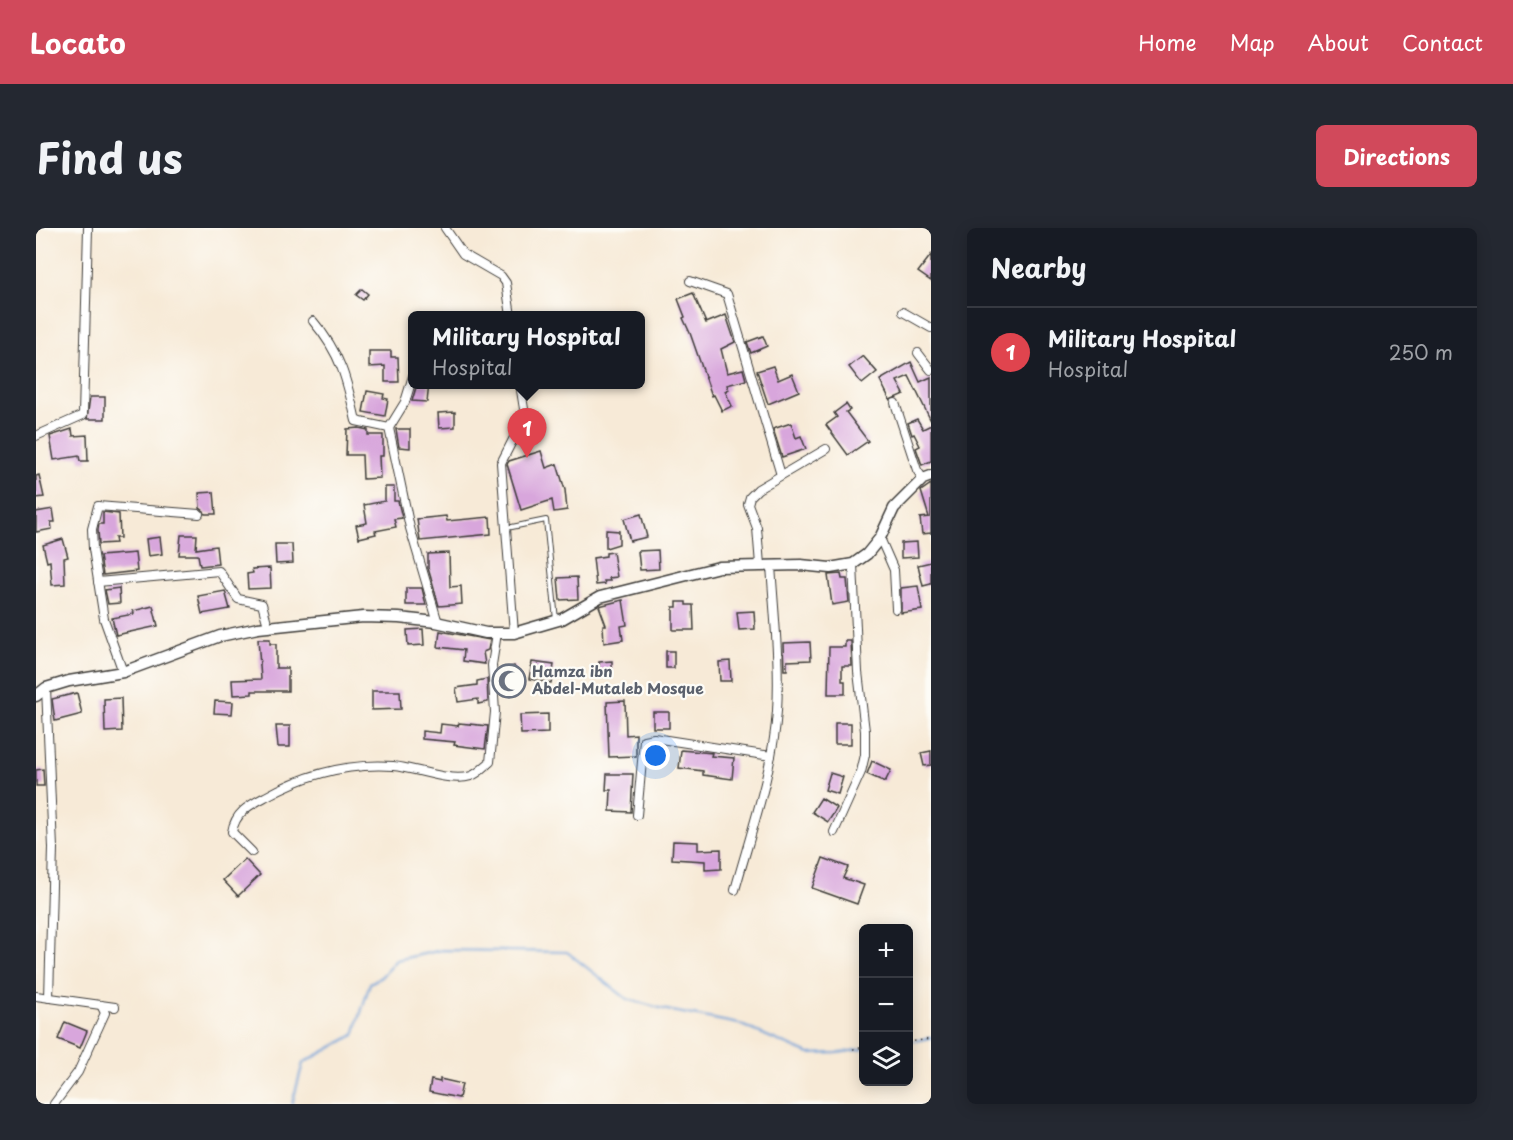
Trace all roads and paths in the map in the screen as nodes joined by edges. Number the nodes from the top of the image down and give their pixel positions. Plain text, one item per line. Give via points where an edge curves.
1 (88, 228) edge
2 (445, 228) edge
3 (690, 280) dead end
4 (510, 311) edge
5 (903, 312) dead end
6 (314, 321) dead end
7 (931, 328) edge
8 (918, 353) dead end
9 (931, 370) edge
10 (409, 389) edge
11 (521, 389) edge
12 (895, 403) dead end
13 (389, 428) junction
14 (36, 436) edge
15 (826, 449) dead end
16 (781, 475) junction
17 (927, 478) edge
18 (199, 514) dead end
19 (506, 528) junction
20 (880, 538) junction
21 (853, 564) junction
22 (766, 565) junction
23 (98, 582) junction
24 (896, 609) dead end
25 (556, 621) junction
26 (438, 623) junction
27 (268, 626) junction
28 (498, 633) junction
29 (514, 633) junction
30 (123, 672) junction
31 (39, 693) edge
32 (771, 756) junction
33 (637, 815) dead end
34 (834, 832) dead end
35 (252, 852) dead end
36 (735, 890) dead end
37 (36, 996) edge
38 (49, 998) junction
39 (101, 1005) junction
40 (115, 1007) dead end
41 (931, 1039) edge
42 (913, 1041) edge
43 (859, 1048) edge
44 (853, 1049) dead end
45 (54, 1104) edge

1 - 14 street via 83,415
2 - 4 street via 463,254 501,276 506,283
3 - 16 street via 727,294
5 - 7 street
6 - 13 street via 330,341 346,378 356,421
8 - 9 street
10 - 13 street
11 - 19 street via 522,423 501,463
12 - 17 street via 917,470
13 - 26 street via 410,528
15 - 16 street
16 - 22 street via 758,489 748,504
17 - 20 street via 894,508
18 - 23 street via 98,506 92,529
19 - 25 lane via 546,520
19 - 29 street
20 - 21 street
20 - 24 street via 894,570
21 - 22 street via 830,568
21 - 34 street via 865,755
22 - 25 street via 720,567 600,597
22 - 32 street via 778,671
23 - 27 street via 219,571 238,599 262,604
23 - 30 street via 104,619
25 - 29 street
26 - 27 street via 363,617
26 - 28 street
27 - 30 street via 220,636
28 - 29 street
28 - 35 street via 492,665 495,712 490,762 473,776 459,778 393,766 331,770 288,784 249,806 234,820 232,832
30 - 31 street via 69,681
31 - 38 street via 53,848
32 - 33 street via 654,738 644,740
32 - 36 street
37 - 38 street
38 - 39 street
39 - 40 street
39 - 45 street via 105,1013 78,1072
41 - 42 path
43 - 44 path

